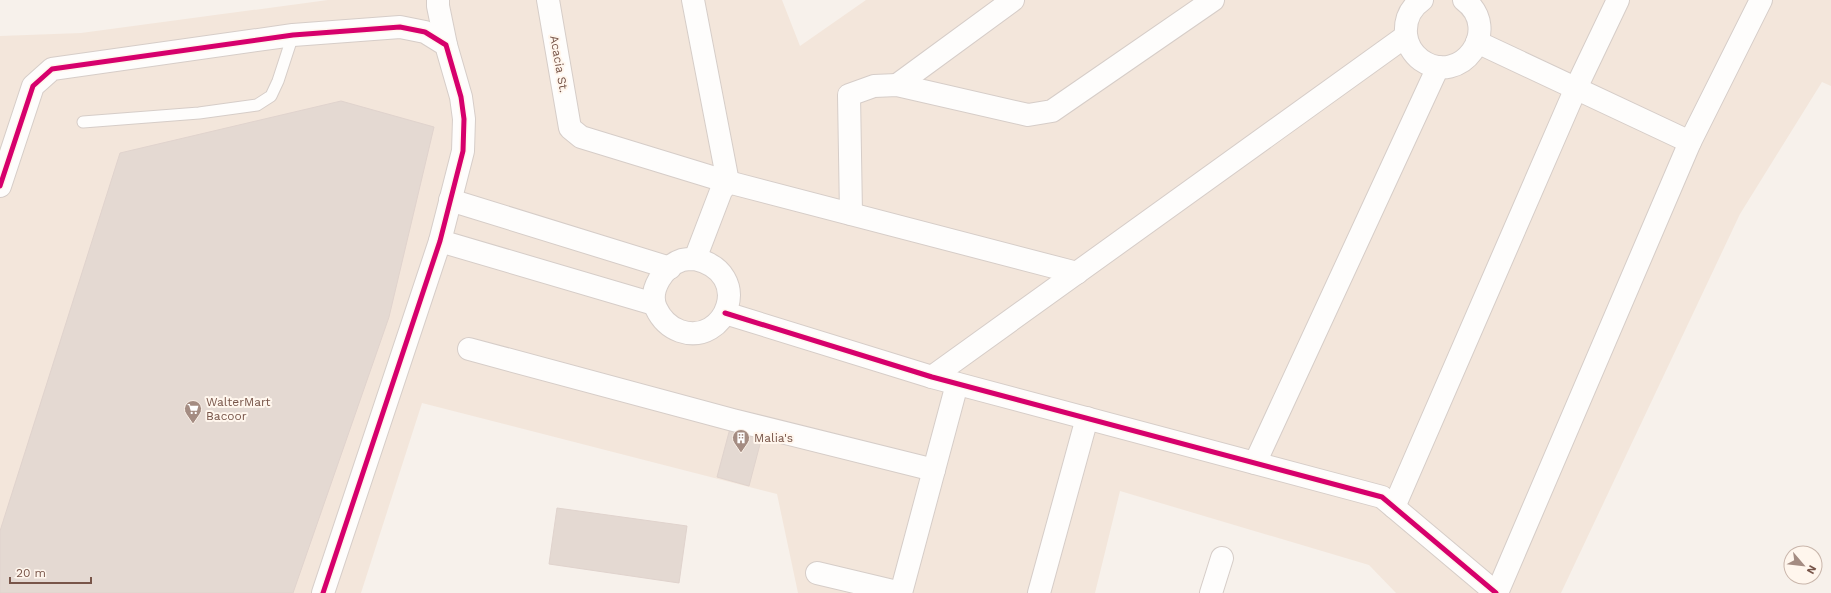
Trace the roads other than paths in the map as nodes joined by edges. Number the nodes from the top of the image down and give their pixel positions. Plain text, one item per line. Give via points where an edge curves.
1 (548, 0) edge
2 (693, 0) edge
3 (1013, 0) edge
4 (1213, 0) edge
5 (1464, 0) edge
6 (1618, 0) edge
7 (1761, 0) edge
8 (1417, 1) edge
9 (437, 2) edge
10 (293, 35) junction
11 (1406, 36) junction
12 (1477, 42) junction
13 (446, 45) junction
14 (1438, 67) junction
15 (897, 85) junction
16 (1576, 88) junction
17 (83, 122) dead end
18 (1690, 142) junction
19 (728, 182) junction
20 (0, 186) edge
21 (450, 200) junction
22 (851, 214) junction
23 (440, 241) junction
24 (695, 259) junction
25 (670, 268) junction
26 (1077, 273) junction
27 (654, 304) junction
28 (725, 313) junction
29 (469, 348) dead end
30 (932, 377) junction
31 (957, 384) junction
32 (1087, 418) junction
33 (1255, 463) junction
34 (934, 470) junction
35 (1394, 507) junction
36 (1222, 558) dead end
37 (817, 573) dead end
38 (324, 593) edge
39 (901, 593) edge
40 (1039, 593) edge
41 (1211, 593) edge
42 (1496, 593) edge

1 - 19 street, Acacia St. via 570,128 581,137
2 - 19 street
3 - 15 street
4 - 15 street via 1052,111 1028,115
5 - 12 street via 1475,12 1479,23
6 - 16 street
7 - 18 street
8 - 11 street via 1409,14
9 - 13 street
10 - 13 street via 400,27 425,32
10 - 17 lane via 271,96 257,105 199,113
10 - 20 street via 52,69 34,86
11 - 14 street via 1410,48 1417,57
11 - 26 street
12 - 14 street via 1469,56 1460,63
12 - 16 street
13 - 21 street via 461,97 464,119 463,151
14 - 33 street
15 - 22 street via 874,86 849,95
16 - 18 street
16 - 35 street
18 - 42 street
19 - 22 street
19 - 24 street via 721,191
21 - 23 street
21 - 25 street
22 - 26 street
23 - 27 street
23 - 38 street
24 - 25 street via 682,260
24 - 28 street via 707,262 718,269 725,279 729,290 729,302
25 - 27 street via 661,275 656,287
26 - 30 street
27 - 28 street via 665,322 685,333 708,330 718,323
28 - 30 street
29 - 34 street via 733,420
30 - 31 street
31 - 32 street
31 - 34 street
32 - 33 street
32 - 40 street
33 - 35 street via 1382,497
34 - 39 street
35 - 42 street
36 - 41 street
37 - 39 street

